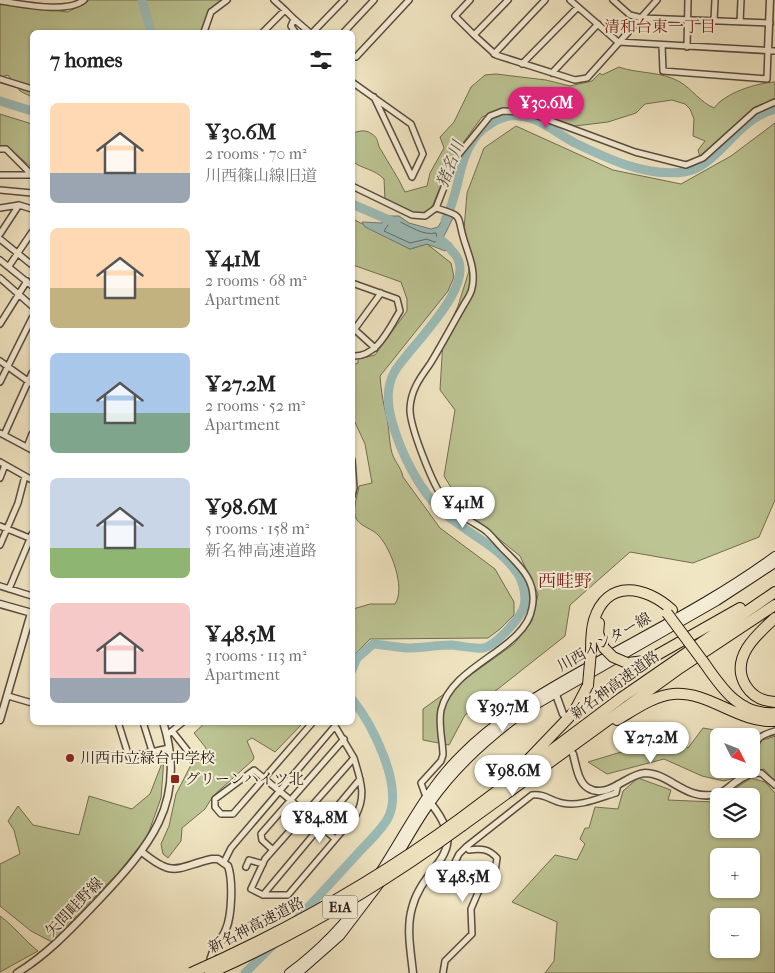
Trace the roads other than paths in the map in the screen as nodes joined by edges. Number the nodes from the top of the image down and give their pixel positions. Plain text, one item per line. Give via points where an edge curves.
1 (84, 0) edge
2 (227, 0) edge
3 (274, 0) edge
4 (344, 0) edge
5 (374, 0) edge
6 (409, 0) edge
7 (470, 0) edge
8 (508, 0) edge
9 (545, 0) edge
10 (570, 0) edge
11 (614, 0) edge
12 (657, 0) edge
13 (688, 0) edge
14 (715, 0) edge
15 (741, 0) edge
16 (770, 0) edge
17 (0, 1) edge
18 (621, 2) edge
19 (578, 6) junction
20 (285, 10) junction
21 (642, 18) junction
22 (294, 19) junction
23 (689, 20) junction
24 (714, 21) junction
25 (740, 22) junction
26 (770, 23) junction
27 (598, 24) junction
28 (205, 30) edge
29 (265, 30) edge
30 (294, 30) edge
31 (307, 30) edge
32 (315, 30) edge
33 (346, 30) edge
34 (474, 35) junction
35 (618, 42) junction
36 (662, 45) junction
37 (686, 47) junction
38 (768, 50) junction
39 (775, 51) edge
40 (494, 54) junction
41 (355, 57) edge
42 (522, 64) junction
43 (552, 73) junction
44 (0, 79) edge
45 (355, 84) edge
46 (30, 87) edge
47 (374, 97) junction
48 (775, 102) edge
49 (0, 149) edge
50 (30, 173) edge
51 (0, 174) edge
52 (30, 175) edge
53 (355, 187) edge
54 (0, 190) edge
55 (30, 193) edge
56 (20, 205) junction
57 (0, 208) edge
58 (30, 208) edge
59 (438, 208) junction
60 (0, 234) edge
61 (30, 235) edge
62 (0, 240) edge
63 (18, 253) junction
64 (0, 260) edge
65 (30, 263) edge
66 (9, 266) junction
67 (0, 278) edge
68 (27, 281) junction
69 (30, 284) edge
70 (355, 284) edge
71 (18, 292) junction
72 (380, 293) junction
73 (30, 304) edge
74 (30, 322) edge
75 (0, 324) edge
76 (355, 326) edge
77 (355, 331) edge
78 (375, 348) junction
79 (355, 356) edge
80 (0, 361) edge
81 (8, 366) junction
82 (30, 381) edge
83 (0, 382) edge
84 (30, 384) edge
85 (2, 434) edge
86 (30, 439) edge
87 (27, 447) junction
88 (30, 449) edge
89 (2, 464) edge
90 (25, 476) junction
91 (0, 478) edge
92 (30, 479) edge
93 (0, 526) edge
94 (8, 529) junction
95 (30, 536) edge
96 (30, 542) edge
97 (0, 545) edge
98 (775, 556) edge
99 (775, 563) edge
100 (0, 586) edge
101 (775, 586) edge
102 (9, 589) junction
103 (775, 592) edge
104 (30, 595) edge
105 (0, 604) edge
106 (775, 605) edge
107 (30, 612) edge
108 (670, 612) junction
109 (775, 618) edge
110 (30, 620) edge
111 (707, 662) junction
112 (555, 690) junction
113 (8, 696) junction
114 (30, 702) edge
115 (775, 702) edge
116 (775, 708) edge
117 (775, 713) edge
118 (563, 714) dead end
119 (0, 720) edge
120 (775, 721) edge
121 (119, 725) edge
122 (144, 725) edge
123 (165, 725) edge
124 (180, 725) edge
125 (310, 725) edge
126 (333, 725) edge
127 (335, 725) edge
128 (775, 731) edge
129 (170, 733) junction
130 (760, 737) edge
131 (344, 739) junction
132 (576, 743) junction
133 (169, 748) junction
134 (188, 750) dead end
135 (152, 751) junction
136 (572, 754) dead end
137 (354, 758) junction
138 (263, 777) junction
139 (360, 779) junction
140 (739, 780) joint
141 (618, 784) junction
142 (775, 785) edge
143 (280, 790) junction
144 (290, 799) junction
145 (428, 800) junction
146 (306, 813) junction
147 (461, 820) junction
148 (321, 826) junction
149 (335, 839) junction
150 (466, 847) junction
151 (273, 850) junction
152 (142, 852) junction
153 (224, 862) junction
154 (263, 864) junction
155 (246, 867) dead end
156 (433, 872) junction
157 (263, 895) junction
158 (209, 971) edge
159 (17, 973) edge
160 (192, 973) edge
161 (217, 973) edge
162 (289, 973) edge
163 (298, 973) edge
164 (413, 973) edge
165 (443, 973) edge

1 - 17 street via 64,8
2 - 28 street via 211,12
3 - 20 street
4 - 32 street
5 - 33 street
6 - 41 street
7 - 34 street via 455,16
8 - 34 street
9 - 40 street
10 - 19 street
11 - 18 street
12 - 21 street
13 - 23 street
14 - 24 street
15 - 25 street
16 - 26 street
18 - 21 street via 630,14
19 - 27 street
19 - 42 street
20 - 22 street
20 - 29 street
21 - 23 street
21 - 35 street
22 - 30 street via 291,26
22 - 31 street
23 - 24 street
23 - 37 street
24 - 25 street
25 - 26 street
26 - 38 street
27 - 35 street
27 - 43 street
34 - 40 street
35 - 36 street
35 - 43 street via 587,78 575,80
36 - 37 street
36 - 38 street via 663,71 758,78 767,78
37 - 38 street
38 - 39 street
40 - 42 street
42 - 43 street
44 - 46 street
45 - 47 street
47 - 47 street via 411,124 423,154 412,177
48 - 59 street via 755,111 703,158 686,165 635,152 527,112 496,114 480,125 455,160
49 - 50 street via 6,149
51 - 52 street
53 - 59 street via 412,215 424,216
54 - 55 street
56 - 57 street
56 - 58 street
56 - 60 street
59 - 145 street via 457,214 472,264 472,288 415,386 411,419 440,494 465,519 492,537 523,569 533,590 532,609 527,621 512,640 473,668 447,695 441,712 443,756 421,783
61 - 63 street
62 - 63 street
63 - 65 street
63 - 66 street
64 - 66 street
66 - 68 street
67 - 71 street
68 - 69 street
68 - 71 street
70 - 72 street
71 - 73 street
71 - 75 street
72 - 76 street
72 - 78 street via 397,298 400,311
74 - 81 street
77 - 78 street
78 - 79 street
80 - 81 street
81 - 82 street
81 - 83 street
84 - 85 street
85 - 87 street
86 - 87 street
87 - 88 street
89 - 90 street
89 - 91 street
90 - 92 street
90 - 94 street
93 - 94 street
94 - 95 street
94 - 97 street
96 - 102 street
98 - 112 main road, 川西インター線 via 713,597
99 - 112 main road, 川西インター線 via 717,602
100 - 102 street
101 - 108 highway, bridge via 645,660 627,663 613,657 604,648 598,634 604,611 620,598 640,597
102 - 104 street
103 - 147 highway, 新名神高速道路 / E1A via 621,698
105 - 107 street
106 - 132 highway, 新名神高速道路 / E1A
108 - 111 highway
108 - 147 highway, bridge via 660,599 647,592 631,590 615,594 600,606 593,622 588,685 574,712 530,758
109 - 115 highway via 760,631 741,659 744,682 750,693 760,700
110 - 113 street
111 - 116 highway via 736,696 753,706
111 - 117 highway via 720,686 744,707
112 - 118 street
112 - 145 main road, 川西インター線 via 486,740
113 - 114 street
113 - 119 street
120 - 132 highway via 759,721 706,699 671,694
121 - 135 street via 129,756
122 - 135 street
123 - 129 street, 矢問畦野線
124 - 129 street
125 - 138 street
126 - 143 street
127 - 131 street
128 - 130 street
129 - 133 street, 矢問畦野線
129 - 134 street
131 - 137 street
131 - 144 street
132 - 147 highway, 新名神高速道路 / E1A
133 - 135 street
133 - 152 street, 矢問畦野線 via 171,778 168,796 158,826
136 - 141 street via 586,787 599,791
137 - 139 street
137 - 146 street
138 - 138 street via 254,770 215,798 221,814 233,814
138 - 143 street
139 - 148 street
139 - 149 street via 363,790 360,807
140 - 141 street via 717,794 709,795 684,791 645,773
140 - 142 street via 761,773
141 - 150 street via 616,794 582,803 560,803 543,795 532,795
143 - 144 street
143 - 153 street via 231,848
144 - 146 street
144 - 151 street via 261,834 262,840
145 - 156 street via 445,824 447,840 443,857
145 - 162 main road, 川西インター線 via 356,908 309,958
145 - 163 main road, 川西インター線 via 361,911 340,936
146 - 148 street
146 - 151 street
147 - 158 highway, 新名神高速道路 / E1A, bridge via 417,859 352,900 270,945
147 - 160 highway, 新名神高速道路 / E1A, bridge via 383,872 302,919
148 - 149 street
148 - 157 street
149 - 157 street via 288,895
150 - 156 street via 449,874 440,876
150 - 165 street via 469,850 481,848 493,854 497,858 496,872 480,888 471,909 472,934 445,961
151 - 154 street
152 - 153 street via 168,870 212,858
152 - 159 street, 矢問畦野線 via 65,936
153 - 158 street via 231,873 229,919 212,955
154 - 155 street via 249,860
154 - 157 street via 251,890
156 - 164 street via 423,884 412,908
158 - 161 street

